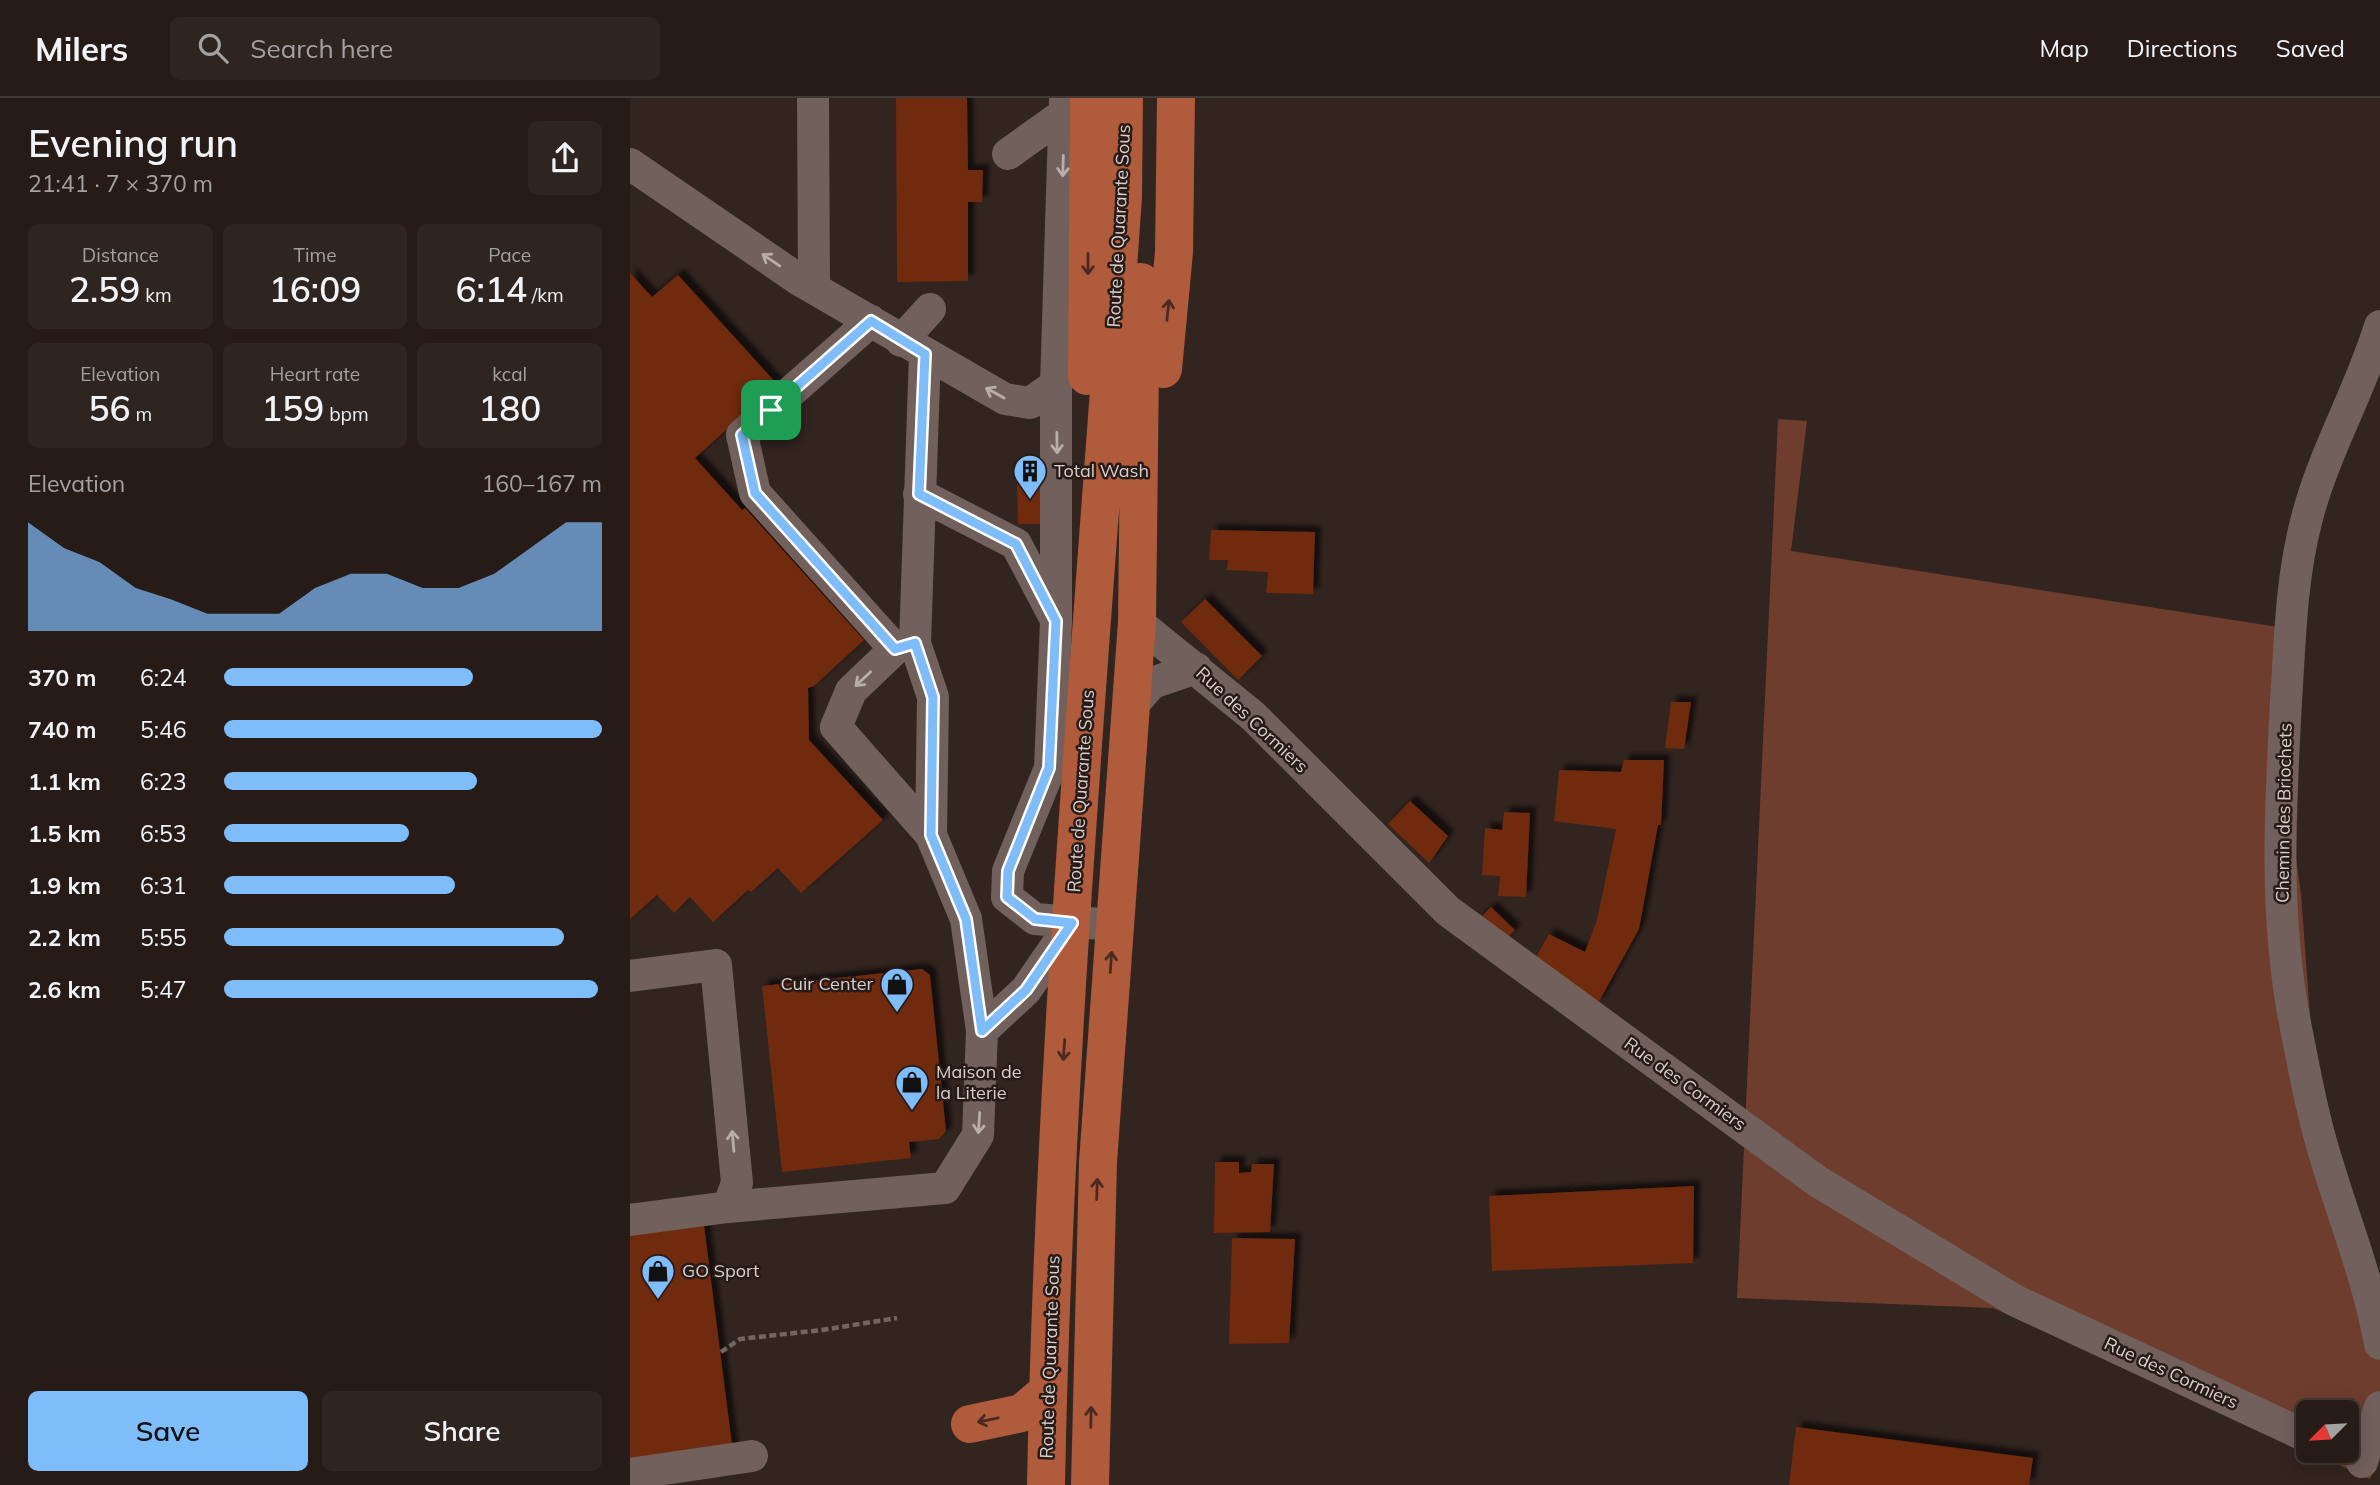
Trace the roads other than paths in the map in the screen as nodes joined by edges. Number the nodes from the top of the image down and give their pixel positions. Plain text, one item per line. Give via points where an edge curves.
1 (813, 98) edge
2 (1124, 98) edge
3 (1144, 98) edge
4 (1176, 98) edge
5 (1072, 103) edge
6 (1009, 154) dead end
7 (630, 164) edge
8 (814, 288) junction
9 (930, 309) dead end
10 (871, 321) junction
11 (2380, 326) edge
12 (913, 347) junction
13 (1056, 385) junction
14 (919, 494) junction
15 (1056, 621) junction
16 (1137, 622) junction
17 (905, 646) junction
18 (1090, 664) junction
19 (1196, 668) junction
20 (1130, 708) junction
21 (931, 835) junction
22 (1007, 897) junction
23 (966, 919) junction
24 (1072, 923) junction
25 (1114, 925) junction
26 (630, 976) edge
27 (982, 1031) junction
28 (728, 1207) junction
29 (630, 1220) edge
30 (2380, 1344) edge
31 (1048, 1391) junction
32 (2380, 1407) edge
33 (970, 1424) dead end
34 (2296, 1431) edge
35 (752, 1456) dead end
36 (2360, 1462) edge
37 (630, 1474) edge
38 (1046, 1485) edge
39 (1090, 1485) edge

1 - 8 street
2 - 18 main road, Route de Quarante Sous via 1123,197
3 - 16 main road, Route de Quarante Sous
16 -> 4 main road via 1174,252
5 - 6 street
5 -> 13 street
5 -> 18 main road via 1087,425
8 -> 7 street
8 - 10 street
9 - 12 street
10 - 12 street
10 - 17 street via 742,435 755,493
11 - 30 street, Chemin des Briochets via 2327,458 2296,565 2279,875 2291,996 2312,1105
13 -> 12 street via 1030,403 1005,399
12 - 14 street
13 -> 15 street
14 - 15 street via 1016,544
14 - 17 street
15 - 22 street via 1049,768 1008,871
16 - 19 street, Rue des Cormiers
16 - 20 main road, Route de Quarante Sous
17 - 21 street via 933,697
17 -> 21 street via 851,691 836,727
18 - 24 main road, Route de Quarante Sous
19 - 20 street via 1152,683
19 - 34 street, Rue des Cormiers via 1253,716 1448,911 1817,1181 2016,1301
20 - 25 main road, Route de Quarante Sous
21 - 23 street
22 - 23 street
22 - 24 street via 1035,919
23 - 27 street
24 - 25 street
24 - 27 street via 1026,990
24 -> 31 main road, Route de Quarante Sous
39 -> 25 main road, Route de Quarante Sous via 1098,1162
28 -> 26 street via 737,1183 716,965
27 -> 28 street via 978,1135 945,1188
28 - 29 street
31 -> 33 main road via 1022,1413
31 - 38 main road, Route de Quarante Sous
32 - 36 street
35 - 37 street

